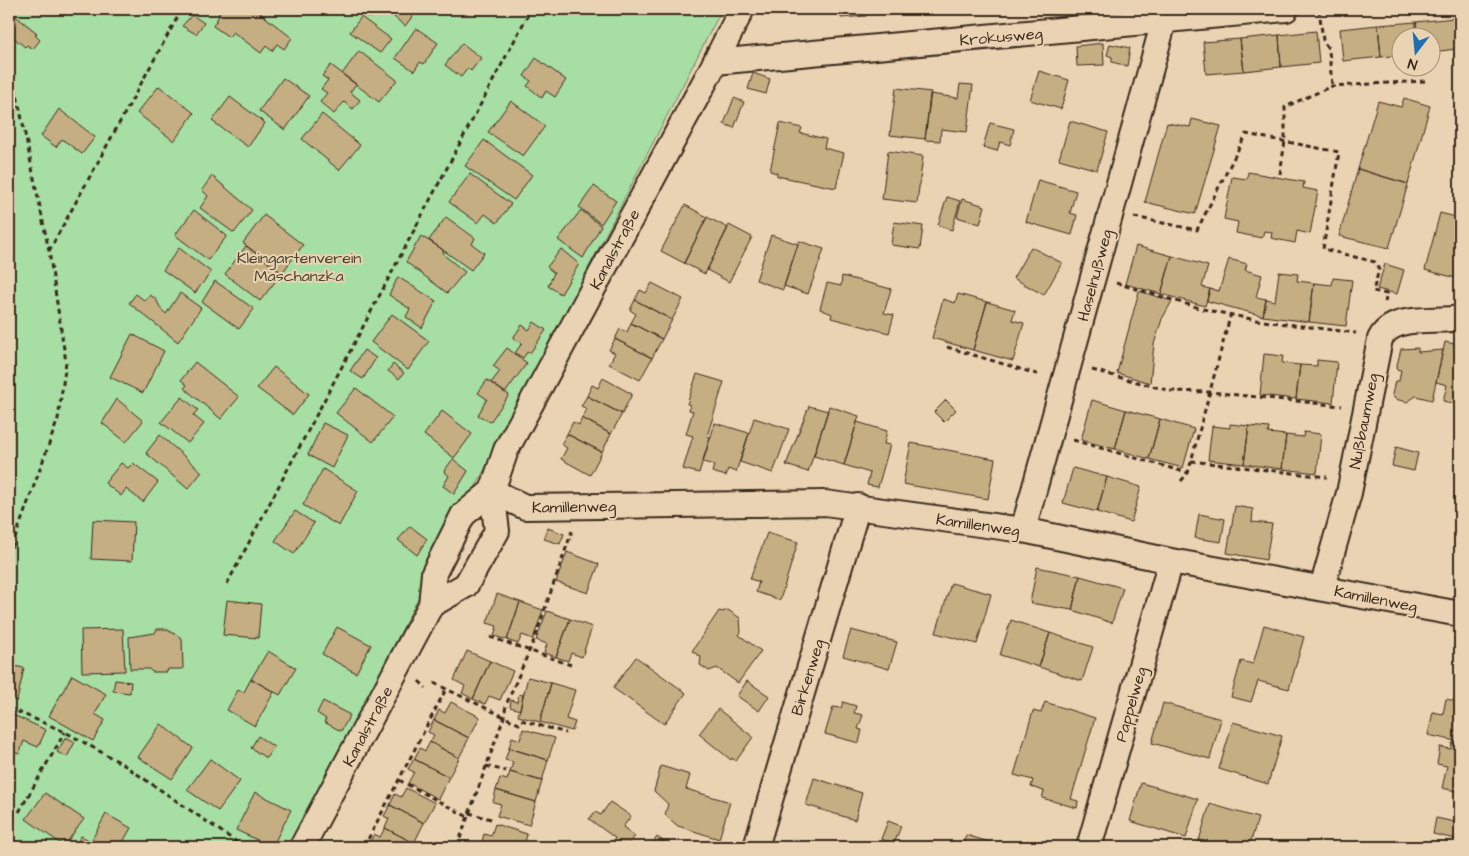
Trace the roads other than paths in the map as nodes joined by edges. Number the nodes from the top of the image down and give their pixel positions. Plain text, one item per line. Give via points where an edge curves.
1 (742, 9) edge
2 (1286, 9) edge
3 (1164, 21) junction
4 (715, 62) junction
5 (1460, 318) edge
6 (492, 491) junction
7 (858, 506) junction
8 (1023, 530) junction
9 (1171, 561) junction
10 (1322, 588) junction
11 (432, 605) junction
12 (1460, 614) edge
13 (302, 847) edge
14 (756, 847) edge
15 (1089, 847) edge

1 - 4 street, Kanalstraße
2 - 3 street, Krokusweg
3 - 4 street, Krokusweg
3 - 8 street, Haselnußweg
4 - 6 street, Kanalstraße via 506,450
5 - 10 street, Nußbaumweg via 1403,322 1385,331
6 - 7 street, Kamillenweg via 525,507 825,502
6 - 11 street, Kanalstraße via 463,515 434,573
6 - 11 street, Kanalstraße via 497,531 466,585
7 - 8 street, Kamillenweg
7 - 14 street, Birkenweg
8 - 9 street, Kamillenweg
9 - 10 street, Kamillenweg
9 - 15 street, Pappelweg
10 - 12 street, Kamillenweg
11 - 13 street, Kanalstraße

